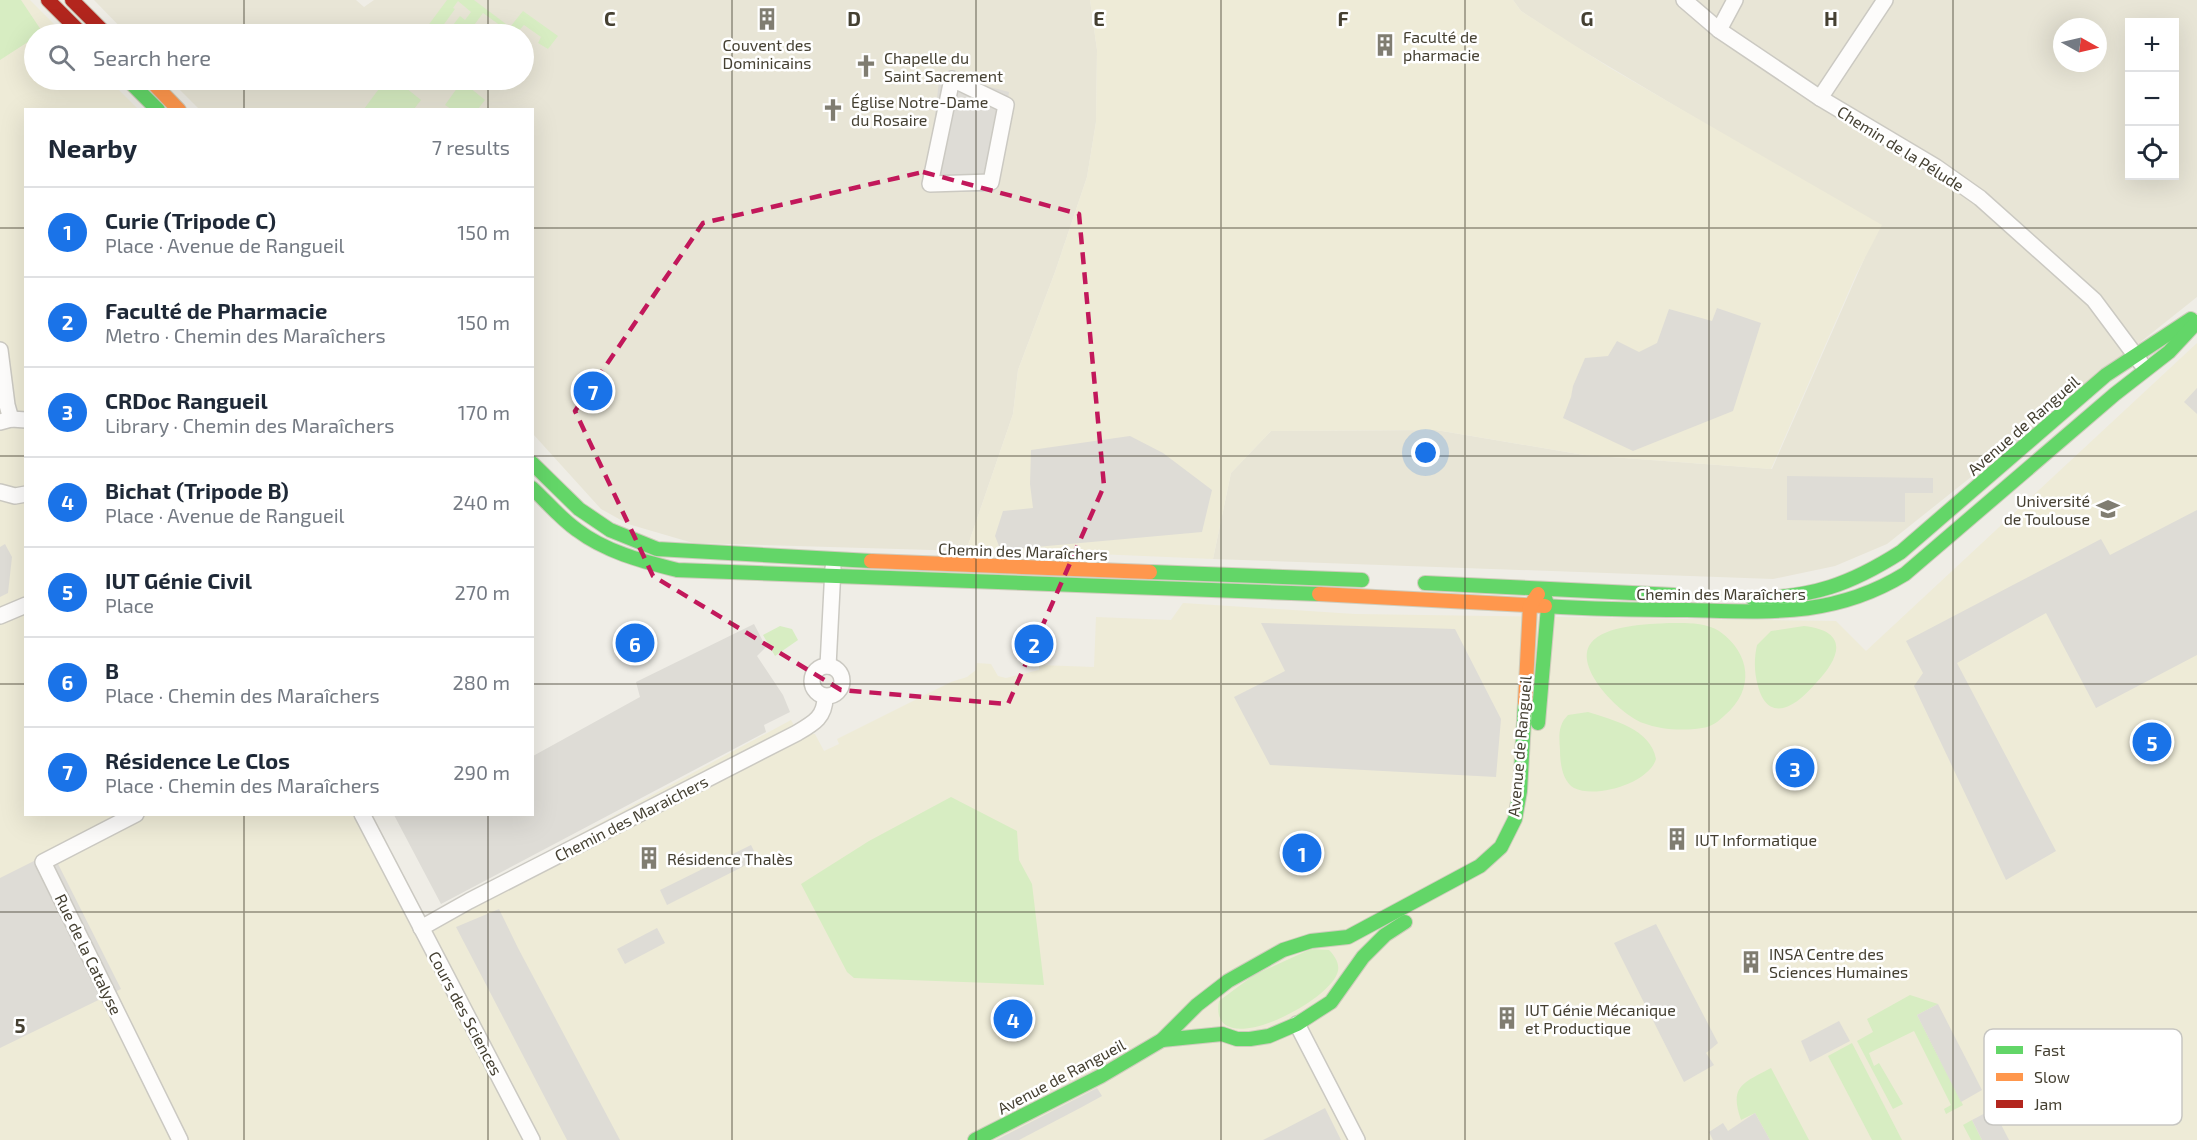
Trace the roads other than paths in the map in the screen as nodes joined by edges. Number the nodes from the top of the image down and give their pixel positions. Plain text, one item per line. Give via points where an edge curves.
1 (48, 0) edge
2 (72, 0) edge
3 (1684, 0) edge
4 (1736, 0) edge
5 (1885, 0) edge
6 (72, 24) edge
7 (96, 24) edge
8 (1719, 30) junction
9 (138, 90) edge
10 (160, 90) edge
11 (1820, 98) junction
12 (1006, 105) joint
13 (156, 108) edge
14 (177, 108) edge
15 (2197, 315) edge
16 (2197, 322) edge
17 (0, 350) edge
18 (2134, 356) junction
19 (2147, 371) junction
20 (12, 420) edge
21 (534, 466) edge
22 (534, 490) edge
23 (0, 492) edge
24 (24, 494) edge
25 (833, 559) junction
26 (1877, 568) joint
27 (832, 576) junction
28 (1376, 581) dead end
29 (1410, 582) dead end
30 (1541, 588) junction
31 (1690, 596) dead end
32 (1737, 597) dead end
33 (24, 605) edge
34 (1530, 606) junction
35 (1548, 607) junction
36 (0, 616) edge
37 (828, 666) junction
38 (825, 697) junction
39 (1532, 803) dead end
40 (132, 816) edge
41 (363, 816) edge
42 (1494, 873) dead end
43 (421, 928) junction
44 (1334, 940) junction
45 (1348, 980) junction
46 (1210, 1009) junction
47 (1297, 1024) junction
48 (1222, 1034) junction
49 (1162, 1040) junction
50 (180, 1140) edge
51 (532, 1140) edge
52 (975, 1140) edge
53 (1357, 1140) edge

1 - 6 street
2 - 7 street
3 - 8 street, Chemin de la Pélude
4 - 8 street
5 - 11 street
8 - 11 street, Chemin de la Pélude
9 - 13 street
10 - 14 street
11 - 18 street, Chemin de la Pélude via 1980,198 2094,300
12 - 12 street via 991,183 930,184 952,79
15 - 18 street, Avenue de Rangueil
16 - 19 street via 2175,348
17 - 20 street
18 - 19 street, Chemin de la Pélude
18 - 26 street, Avenue de Rangueil via 2106,375 1901,552
19 - 35 street, Chemin des Maraîchers via 1905,574 1852,600 1785,612
21 - 25 street, Chemin des Maraîchers via 579,509 626,538 657,549
22 - 27 street, Chemin des Maraîchers via 577,530 637,560 677,570
23 - 24 street
25 - 27 street
25 - 28 street, Chemin des Maraîchers
26 - 32 street, Chemin des Maraîchers via 1860,577 1801,594
27 - 34 street, Chemin des Maraîchers via 1421,598
27 - 37 street
29 - 30 street, Chemin des Maraîchers
30 - 31 street, Chemin des Maraîchers
30 - 34 street
30 - 35 street
33 - 36 street
34 - 35 street, Chemin des Maraîchers
34 - 44 street, Avenue de Rangueil via 1520,791 1515,819 1501,847 1480,866 1392,915
35 - 39 street, Avenue de Rangueil
37 - 38 street via 815,671 811,680 813,689
37 - 38 street via 837,670 842,683 834,695
38 - 43 street, Chemin des Maraichers via 819,721
40 - 50 street, Rue de la Catalyse via 44,862
41 - 43 street, Cours des Sciences
42 - 45 street, Avenue de Rangueil via 1385,935 1363,957
43 - 51 street, Cours des Sciences
44 - 45 street via 1348,954
44 - 46 street, Avenue de Rangueil via 1324,938 1283,950 1228,981
45 - 47 street, Avenue de Rangueil via 1330,1002
46 - 48 street via 1215,1028
46 - 49 street, Avenue de Rangueil via 1197,1005
47 - 48 street, Avenue de Rangueil via 1250,1039
47 - 53 street
48 - 49 street, Avenue de Rangueil
49 - 52 street, Avenue de Rangueil

